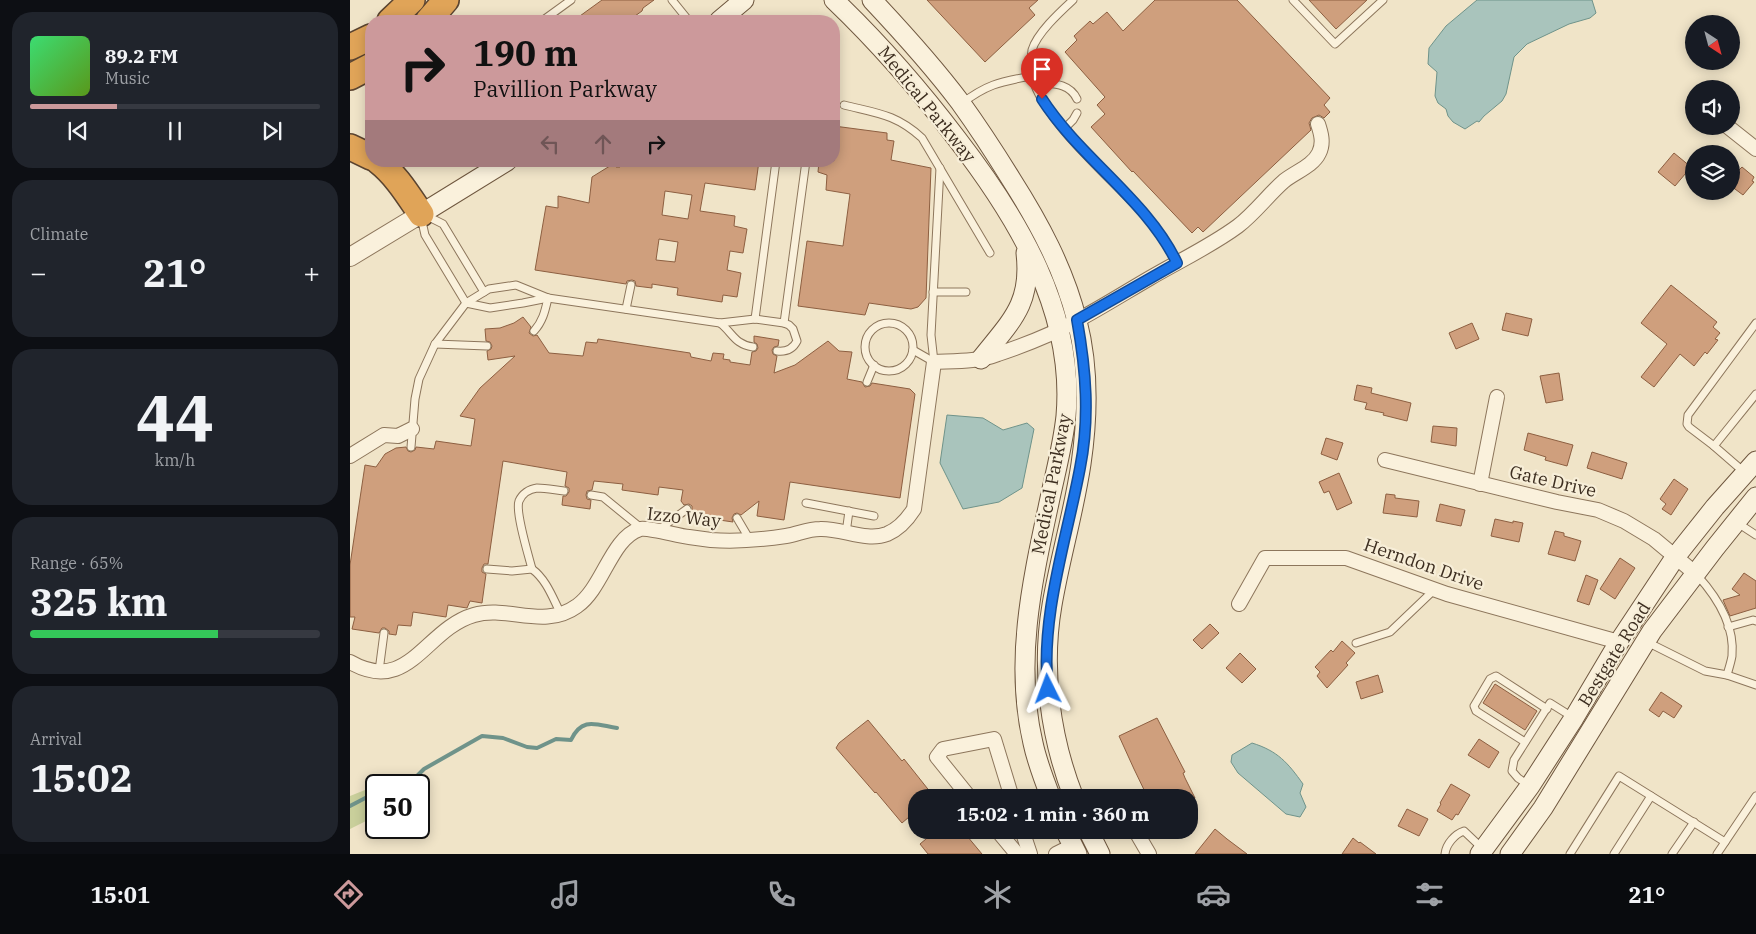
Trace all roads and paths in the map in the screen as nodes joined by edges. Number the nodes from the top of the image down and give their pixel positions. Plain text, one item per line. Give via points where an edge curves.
1 (412, 0) edge
2 (446, 0) edge
3 (571, 0) edge
4 (672, 0) edge
5 (728, 0) edge
6 (744, 0) edge
7 (834, 0) edge
8 (872, 0) edge
9 (1073, 0) edge
10 (1293, 0) edge
11 (1383, 0) edge
12 (396, 15) edge
13 (433, 15) edge
14 (550, 15) edge
15 (684, 15) edge
16 (720, 15) edge
17 (725, 15) edge
18 (365, 39) edge
19 (350, 47) edge
20 (365, 69) edge
21 (350, 77) edge
22 (1033, 79) junction
23 (1077, 99) dead end
24 (961, 104) junction
25 (844, 105) dead end
26 (1077, 113) dead end
27 (1318, 124) dead end
28 (1064, 129) junction
29 (1738, 135) edge
30 (350, 146) edge
31 (1756, 149) edge
32 (365, 154) edge
33 (386, 167) edge
34 (497, 167) edge
35 (775, 167) edge
36 (805, 167) edge
37 (940, 167) junction
38 (421, 214) junction
39 (1025, 242) junction
40 (990, 253) dead end
41 (350, 257) edge
42 (1177, 263) junction
43 (631, 285) dead end
44 (484, 292) junction
45 (933, 292) junction
46 (966, 292) dead end
47 (548, 298) junction
48 (466, 303) junction
49 (626, 309) junction
50 (755, 319) junction
51 (1077, 320) junction
52 (720, 323) junction
53 (784, 323) junction
54 (1756, 323) edge
55 (1059, 329) junction
56 (534, 331) dead end
57 (434, 344) junction
58 (487, 346) dead end
59 (753, 347) dead end
60 (913, 350) junction
61 (777, 351) dead end
62 (982, 359) junction
63 (934, 362) junction
64 (874, 365) junction
65 (867, 382) dead end
66 (1756, 394) edge
67 (1497, 397) dead end
68 (412, 429) junction
69 (1714, 446) junction
70 (411, 447) dead end
71 (350, 456) edge
72 (1385, 460) dead end
73 (1750, 467) edge
74 (1480, 484) junction
75 (564, 491) dead end
76 (591, 495) dead end
77 (1756, 498) edge
78 (806, 503) dead end
79 (1715, 507) junction
80 (687, 509) dead end
81 (849, 511) junction
82 (874, 516) dead end
83 (737, 518) dead end
84 (1736, 522) junction
85 (642, 529) junction
86 (656, 531) junction
87 (846, 533) junction
88 (1755, 534) edge
89 (750, 541) junction
90 (1676, 556) junction
91 (487, 569) dead end
92 (532, 569) junction
93 (1696, 574) junction
94 (1434, 590) junction
95 (1239, 604) dead end
96 (561, 614) junction
97 (1756, 621) edge
98 (1728, 628) junction
99 (384, 633) dead end
100 (1646, 641) junction
101 (1356, 642) dead end
102 (1619, 642) junction
103 (350, 662) edge
104 (379, 671) junction
105 (1727, 675) junction
106 (1756, 685) edge
107 (1547, 709) junction
108 (1574, 718) junction
109 (1525, 742) junction
110 (1530, 786) junction
111 (963, 789) edge
112 (1009, 789) edge
113 (1048, 789) edge
114 (1071, 789) edge
115 (1651, 796) junction
116 (1756, 796) edge
117 (1694, 822) junction
118 (1004, 839) edge
119 (1025, 839) edge
120 (1096, 839) edge
121 (1140, 839) edge
122 (1725, 842) junction
123 (1484, 852) edge
124 (1017, 854) edge
125 (1030, 854) edge
126 (1100, 854) edge
127 (1149, 854) edge
128 (1445, 854) edge
129 (1510, 854) edge
130 (1570, 854) edge
131 (1614, 854) edge
132 (1672, 854) edge
133 (1717, 854) edge

1 - 12 highway
2 - 13 highway
3 - 14 lane
4 - 15 lane
5 - 16 main road
6 - 17 main road
7 - 39 main road, Medical Parkway via 878,43 945,123 1005,206
8 - 24 main road, Medical Parkway via 926,59
9 - 22 lane via 1037,41 1033,49
10 - 11 lane via 1335,44
18 - 19 highway
20 - 21 highway
22 - 23 lane via 1067,87
22 - 24 lane, Medical Parkway via 995,84
22 - 28 lane via 1042,99
24 - 51 main road, Medical Parkway via 1032,212 1051,248
25 - 37 lane via 888,115 911,128 922,138
26 - 28 lane
27 - 42 street via 1322,144 1313,162 1291,175 1238,226
28 - 42 lane via 1154,227
29 - 31 street
30 - 32 highway
33 - 38 highway
34 - 38 main road
35 - 50 lane
36 - 53 lane
37 - 40 lane
37 - 45 lane
38 - 41 street
38 - 44 lane via 443,224
38 - 48 lane via 424,234
39 - 55 main road, Medical Parkway via 1042,277
39 - 62 main road via 1028,280 1021,305
42 - 51 street
43 - 49 lane
44 - 47 lane via 516,285
44 - 48 lane
45 - 46 lane
45 - 63 lane via 931,335
47 - 48 lane via 490,308
47 - 49 lane
47 - 56 lane via 540,324
48 - 57 lane
49 - 52 lane
50 - 52 lane
50 - 53 lane
51 - 55 street
51 - 114 main road, Medical Parkway via 1083,353 1086,427 1047,642 1049,701 1058,749
52 - 59 lane via 738,343
53 - 61 lane via 793,329 797,341 788,350
54 - 69 lane via 1688,414 1689,427
55 - 62 street
55 - 113 main road, Medical Parkway via 1066,374 1066,416 1033,579 1024,663 1025,698 1033,743
57 - 58 lane
57 - 68 lane via 419,379
60 - 63 lane
60 - 64 lane via 907,363 895,370 882,370
60 - 64 lane via 911,336 906,330 897,325 883,324 872,331 866,344 868,357
62 - 63 street
63 - 87 street, Izzo Way via 914,508 899,528 886,534 873,537
64 - 65 lane
66 - 69 lane
67 - 74 street
68 - 70 lane
68 - 71 street via 398,436 384,435
69 - 73 lane
72 - 74 street, Gate Drive
73 - 79 main road, Bestgate Road
74 - 90 street, Gate Drive via 1598,510 1624,521
75 - 92 lane via 537,488 524,494 519,502
76 - 85 lane via 603,497
77 - 84 main road, Bestgate Road
78 - 81 lane
79 - 84 main road
79 - 90 main road, Bestgate Road
80 - 86 lane
81 - 82 lane
81 - 87 lane
83 - 89 lane
84 - 88 lane
84 - 93 main road, Bestgate Road
85 - 86 street, Izzo Way
85 - 96 street, Izzo Way via 629,536 614,552 590,595
86 - 89 street, Izzo Way via 688,537
87 - 89 street, Izzo Way via 821,529
90 - 93 street, Gate Drive
90 - 102 main road, Bestgate Road
91 - 92 lane
92 - 96 lane via 544,582
93 - 98 lane via 1716,598
93 - 100 main road, Bestgate Road
94 - 95 street, Herndon Drive via 1346,558 1265,558
94 - 101 lane via 1390,632
94 - 102 street, Herndon Drive
96 - 104 street, Izzo Way via 550,618 494,613 473,615 445,629 407,665
97 - 98 lane
98 - 105 lane via 1732,656
99 - 104 lane
100 - 105 lane via 1704,671
100 - 129 main road, Bestgate Road via 1543,808
102 - 108 main road, Bestgate Road
103 - 104 street, Izzo Way
105 - 106 lane
107 - 108 lane via 1550,703
107 - 109 lane
107 - 109 lane via 1496,676 1490,679 1474,706 1476,711
108 - 110 main road, Bestgate Road
109 - 110 lane via 1514,760 1512,771
110 - 123 main road, Bestgate Road
111 - 112 street via 937,757 943,749 994,739
115 - 117 lane
115 - 130 lane via 1618,776
115 - 131 lane
116 - 122 lane
117 - 122 lane
117 - 132 lane
118 - 124 street
119 - 125 street
120 - 126 main road
121 - 127 street
122 - 133 lane
123 - 128 lane via 1464,831 1451,840

